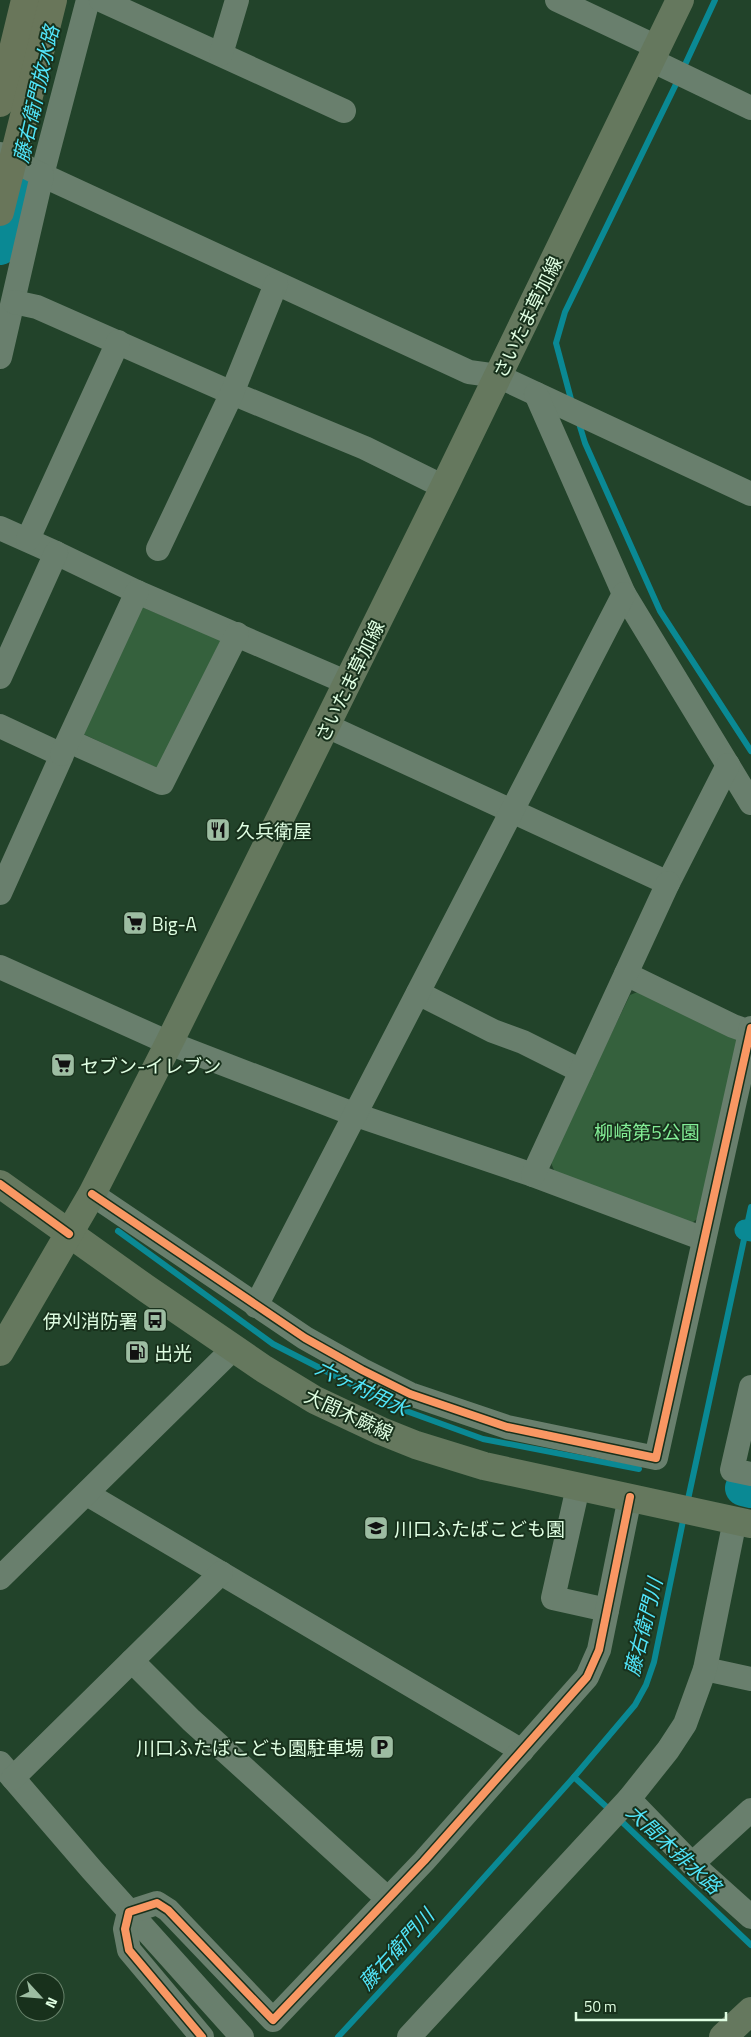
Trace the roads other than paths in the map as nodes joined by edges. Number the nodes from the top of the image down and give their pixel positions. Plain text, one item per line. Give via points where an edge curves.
1 (25, 0) edge
2 (53, 0) edge
3 (88, 0) edge
4 (101, 0) edge
5 (237, 0) edge
6 (557, 0) edge
7 (680, 0) edge
8 (221, 54) junction
9 (668, 64) junction
10 (0, 103) edge
11 (751, 108) edge
12 (344, 111) dead end
13 (6, 157) edge
14 (42, 175) junction
15 (0, 212) edge
16 (276, 284) junction
17 (14, 302) junction
18 (118, 342) junction
19 (0, 357) edge
20 (498, 376) junction
21 (232, 393) junction
22 (536, 394) junction
23 (444, 487) junction
24 (751, 494) edge
25 (0, 528) edge
26 (28, 540) junction
27 (158, 549) dead end
28 (56, 553) junction
29 (137, 592) junction
30 (624, 594) junction
31 (237, 634) junction
32 (0, 677) edge
33 (348, 682) junction
34 (0, 726) edge
35 (327, 726) junction
36 (65, 748) junction
37 (728, 765) junction
38 (751, 804) edge
39 (512, 810) junction
40 (668, 883) junction
41 (0, 893) edge
42 (0, 967) edge
43 (626, 974) junction
44 (418, 993) junction
45 (751, 1030) edge
46 (169, 1043) junction
47 (581, 1072) junction
48 (356, 1116) junction
49 (533, 1175) junction
50 (0, 1184) edge
51 (92, 1194) junction
52 (70, 1234) junction
53 (704, 1239) junction
54 (256, 1306) junction
55 (233, 1349) junction
56 (0, 1352) edge
57 (751, 1387) edge
58 (751, 1474) edge
59 (578, 1487) junction
60 (87, 1494) junction
61 (642, 1500) junction
62 (733, 1520) edge
63 (221, 1574) junction
64 (0, 1578) edge
65 (607, 1610) junction
66 (132, 1661) junction
67 (705, 1669) junction
68 (751, 1679) edge
69 (522, 1751) junction
70 (7, 1770) edge
71 (629, 1799) junction
72 (751, 1810) edge
73 (692, 1864) junction
74 (388, 1899) junction
75 (129, 1912) junction
76 (751, 1917) edge
77 (751, 2011) edge
78 (202, 2037) edge
79 (242, 2037) edge
80 (409, 2037) edge
81 (722, 2037) edge

1 - 10 highway
2 - 13 highway
3 - 14 street
4 - 8 street
5 - 8 street
6 - 9 street
7 - 9 main road, さいたま草加線
8 - 12 street
9 - 11 street
9 - 20 main road, さいたま草加線
13 - 14 street
13 - 15 highway
14 - 16 street
14 - 17 street
16 - 20 street via 469,372
16 - 21 street
17 - 18 street via 37,307
17 - 19 street
18 - 21 street
18 - 26 street
20 - 22 street
20 - 23 main road, さいたま草加線
21 - 23 street via 365,448
21 - 27 street
22 - 24 street
22 - 30 street
23 - 33 main road, さいたま草加線
25 - 26 street
26 - 28 street
28 - 29 street
28 - 32 street
29 - 31 street
29 - 36 street
30 - 37 street
30 - 39 street
31 - 33 street
31 - 36 street via 162,783
33 - 35 main road, さいたま草加線
34 - 36 street
35 - 39 street
35 - 46 main road, さいたま草加線
36 - 41 street
37 - 38 street
37 - 40 street
39 - 40 street
39 - 44 street
40 - 43 street
42 - 46 street
43 - 45 street via 733,1026
43 - 47 street
44 - 47 street
44 - 48 street
45 - 53 street
46 - 48 street
46 - 51 main road, さいたま草加線
47 - 49 street
48 - 49 street
48 - 54 street
49 - 53 street
50 - 52 main road, 大間木蕨線
51 - 52 main road, さいたま草加線
51 - 54 street
52 - 55 main road, 大間木蕨線
52 - 56 main road, さいたま草加線
53 - 54 street via 656,1458 507,1427 410,1394 305,1338
55 - 59 main road, 大間木蕨線 via 315,1400 381,1431 484,1466
55 - 60 street
57 - 58 street via 732,1470
59 - 61 main road, 大間木蕨線
59 - 65 street via 553,1598
60 - 63 street
60 - 64 street
61 - 62 main road, 大間木蕨線
61 - 65 street
62 - 67 street
63 - 66 street
63 - 69 street
65 - 69 street via 599,1650 587,1678
66 - 70 street
66 - 74 street via 191,1720
67 - 68 street
67 - 71 street via 685,1724
69 - 74 street
70 - 75 street
71 - 73 street
71 - 80 street
72 - 73 street
73 - 76 street
74 - 75 street via 273,2020 168,1910 156,1904
75 - 78 street via 124,1929 129,1950
75 - 79 street
77 - 81 main road

